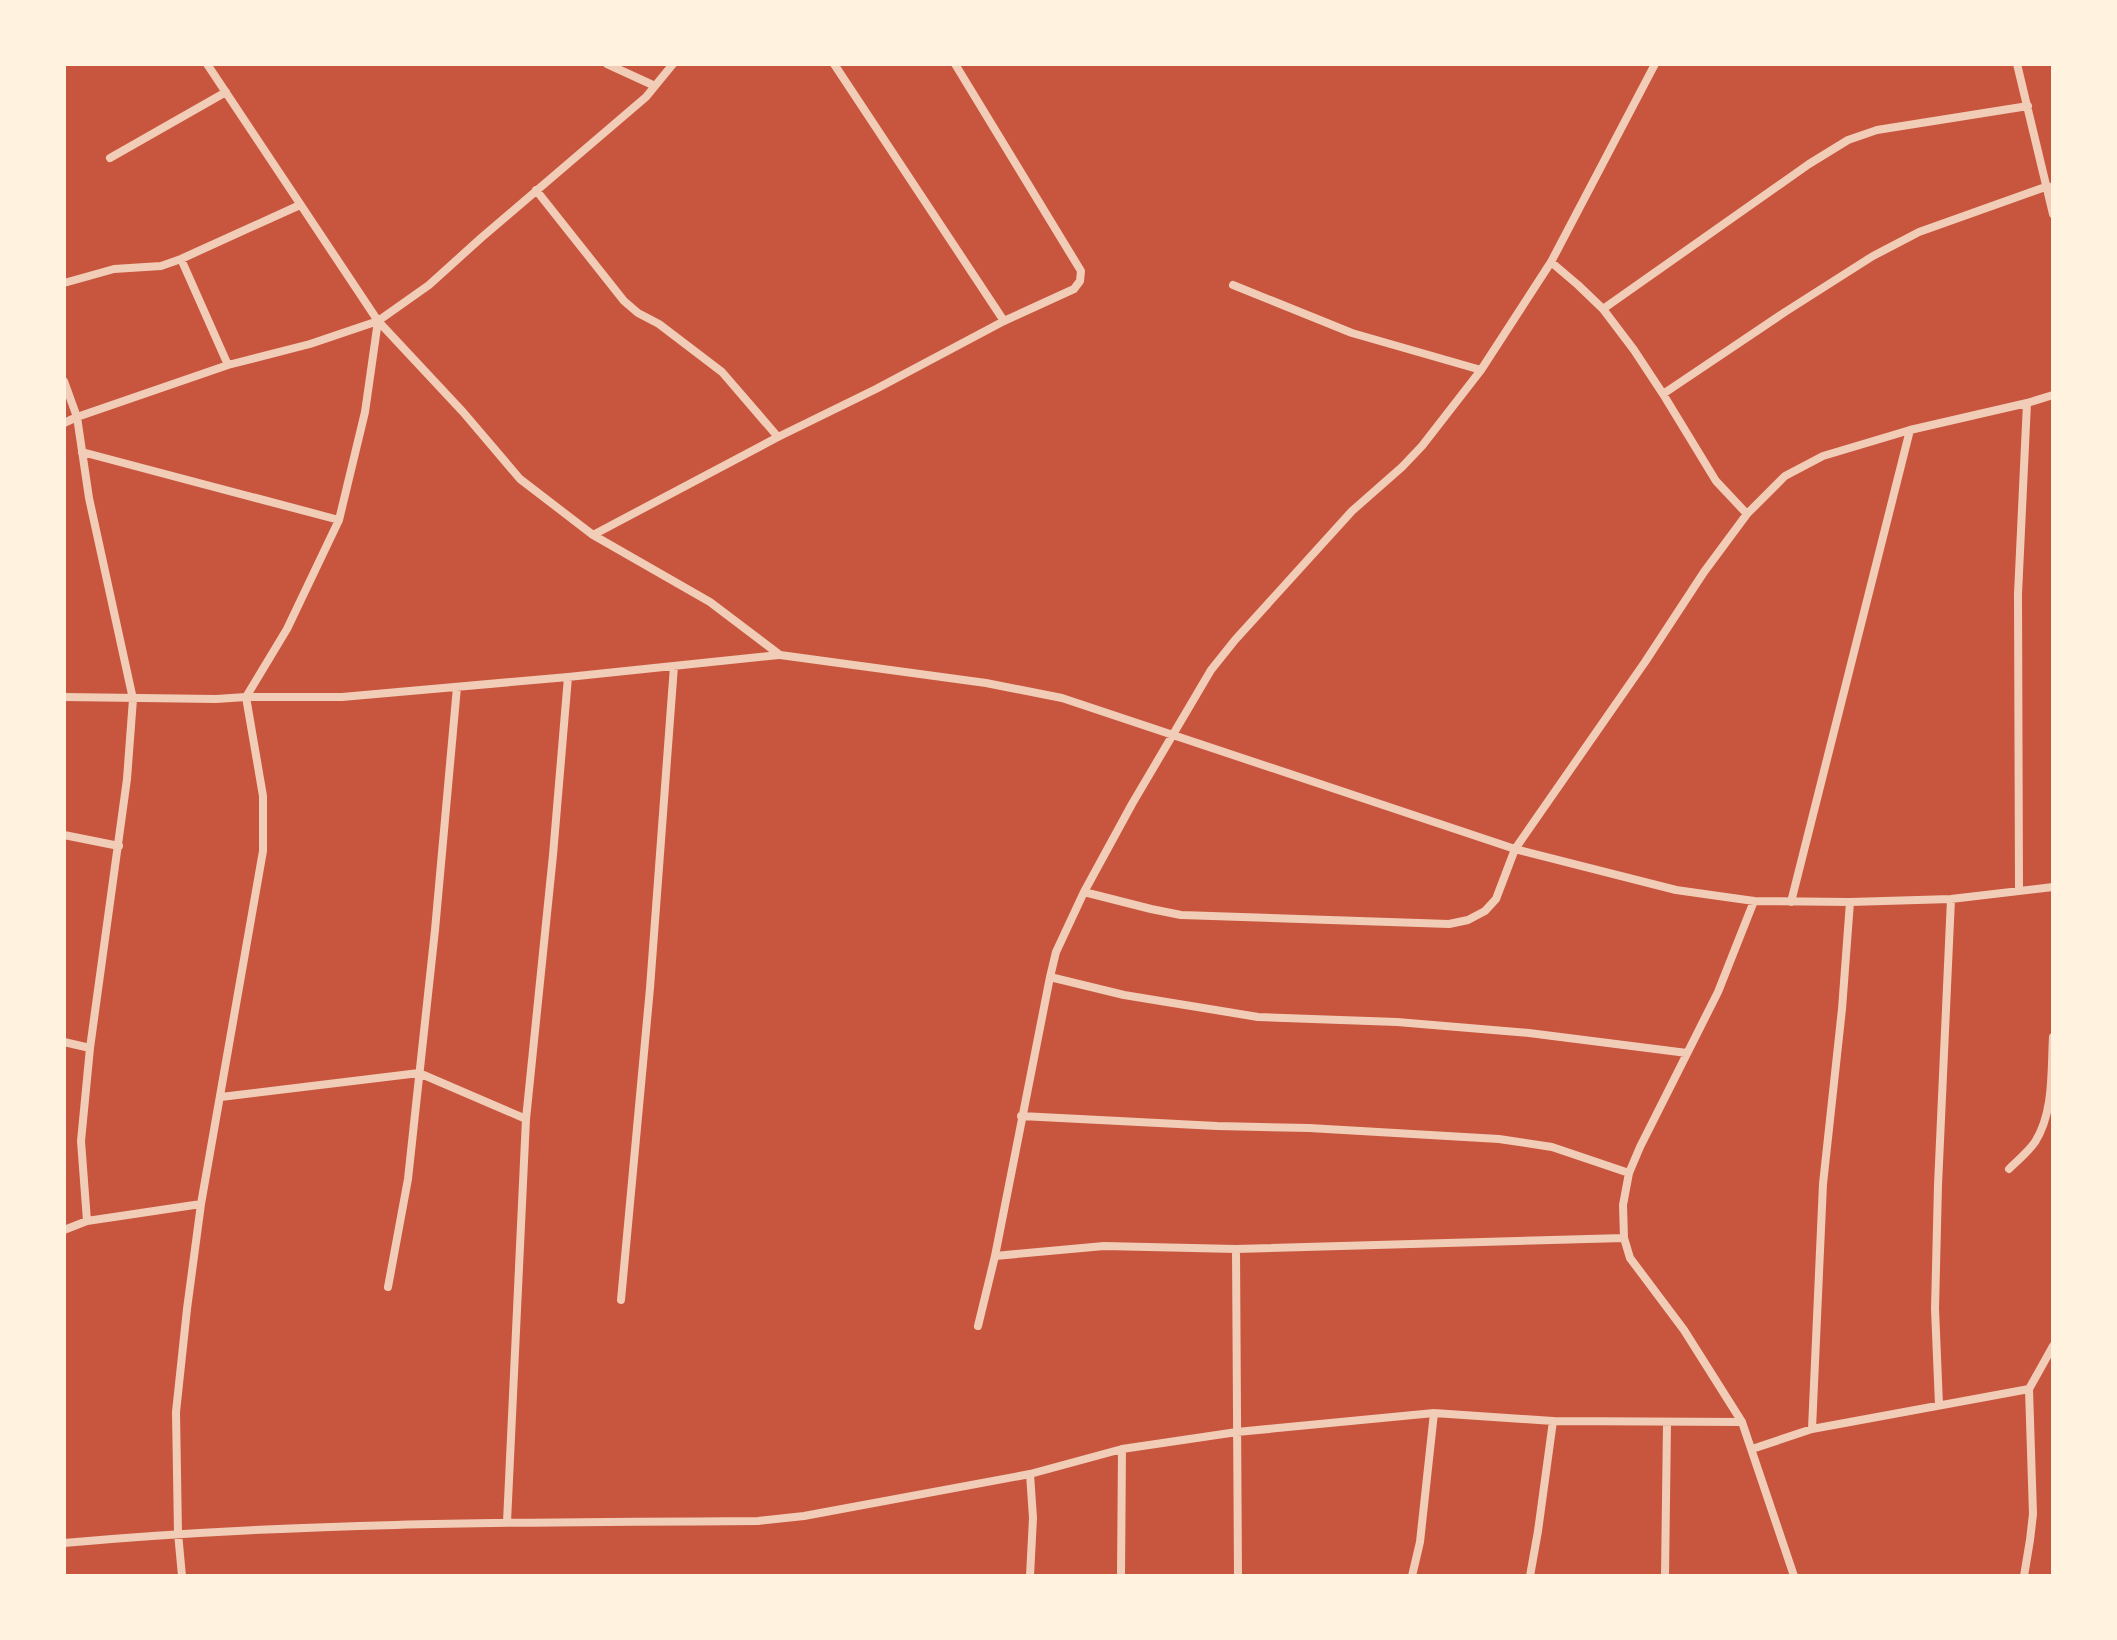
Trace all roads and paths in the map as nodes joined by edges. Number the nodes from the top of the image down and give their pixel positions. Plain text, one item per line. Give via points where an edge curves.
1 (207, 64) edge
2 (607, 64) edge
3 (673, 64) edge
4 (834, 64) edge
5 (955, 64) edge
6 (1655, 64) edge
7 (2017, 64) edge
8 (655, 86) junction
9 (226, 92) junction
10 (2028, 106) junction
11 (110, 158) dead end
12 (2048, 186) junction
13 (536, 190) junction
14 (300, 205) junction
15 (2053, 214) edge
16 (181, 259) junction
17 (1551, 262) junction
18 (64, 283) edge
19 (1233, 285) dead end
20 (1603, 309) junction
21 (378, 321) junction
22 (1004, 321) junction
23 (228, 365) junction
24 (1481, 370) junction
25 (64, 381) edge
26 (1663, 394) junction
27 (2053, 395) edge
28 (2027, 403) junction
29 (77, 417) junction
30 (64, 423) edge
31 (1910, 430) junction
32 (778, 437) junction
33 (82, 452) junction
34 (1747, 514) junction
35 (339, 520) junction
36 (593, 535) junction
37 (780, 655) junction
38 (674, 666) junction
39 (568, 677) junction
40 (457, 687) junction
41 (64, 697) edge
42 (246, 697) junction
43 (133, 699) junction
44 (1171, 736) junction
45 (64, 835) edge
46 (119, 846) junction
47 (1515, 849) junction
48 (2053, 887) edge
49 (2019, 890) junction
50 (1084, 892) junction
51 (1951, 899) junction
52 (1754, 901) junction
53 (1791, 902) junction
54 (1850, 902) junction
55 (1050, 977) junction
56 (2053, 1037) edge
57 (64, 1042) edge
58 (90, 1048) junction
59 (1687, 1053) junction
60 (419, 1073) junction
61 (221, 1097) junction
62 (1021, 1116) junction
63 (526, 1119) junction
64 (2009, 1169) dead end
65 (1629, 1173) junction
66 (201, 1204) junction
67 (87, 1221) junction
68 (64, 1230) edge
69 (1624, 1238) junction
70 (1236, 1249) junction
71 (995, 1256) junction
72 (388, 1287) dead end
73 (621, 1300) dead end
74 (978, 1326) dead end
75 (2053, 1346) edge
76 (2050, 1360) edge
77 (2029, 1389) junction
78 (1939, 1405) junction
79 (1434, 1413) junction
80 (1553, 1421) junction
81 (1742, 1422) junction
82 (1667, 1423) junction
83 (1812, 1429) junction
84 (1237, 1432) junction
85 (1122, 1449) junction
86 (1752, 1449) junction
87 (1030, 1474) junction
88 (507, 1522) junction
89 (178, 1533) junction
90 (64, 1543) edge
91 (182, 1576) edge
92 (1030, 1576) edge
93 (1121, 1576) edge
94 (1238, 1576) edge
95 (1412, 1576) edge
96 (1530, 1576) edge
97 (1665, 1576) edge
98 (1794, 1576) edge
99 (2024, 1576) edge

1 - 9 street
2 - 8 street
3 - 8 street
4 - 22 street
5 - 22 street via 1081,271 1074,289
6 - 17 street
7 - 10 street
8 - 13 street
9 - 11 street
9 - 14 street
10 - 12 street
10 - 20 street via 1877,130 1848,140
12 - 15 street
12 - 26 street via 1919,232 1873,256
13 - 21 street via 429,285
13 - 32 street via 624,301 722,372
14 - 16 street
14 - 21 street
16 - 18 street
16 - 23 street
17 - 20 street
17 - 24 street
19 - 24 street via 1352,333
20 - 26 street
21 - 23 street
21 - 35 street via 365,412
21 - 36 street via 520,479
22 - 32 street
23 - 29 street
24 - 44 street via 1422,446 1352,511 1235,640
25 - 29 street
26 - 34 street via 1716,481
27 - 28 street
28 - 31 street
28 - 49 street via 2018,594
29 - 30 street
29 - 33 street
31 - 34 street via 1823,456 1785,476
31 - 53 street
32 - 36 street
33 - 35 street
33 - 43 street
34 - 47 street
35 - 42 street via 287,629
36 - 37 street via 710,602
37 - 38 street
37 - 44 street via 1062,698
38 - 39 street
38 - 73 street
39 - 40 street
39 - 63 street
40 - 42 street via 342,697
40 - 60 street
41 - 43 street
42 - 43 street
42 - 61 street via 263,796 263,851
43 - 46 street
44 - 47 street
44 - 50 street
45 - 46 street
46 - 58 street
47 - 50 street via 1496,899 1485,911 1449,924 1181,915
47 - 52 street via 1676,890
48 - 49 street
49 - 51 street
50 - 55 street
51 - 54 street
51 - 78 street via 1935,1309
52 - 53 street
52 - 59 street
53 - 54 street
54 - 83 street via 1823,1184
55 - 59 street via 1258,1017 1514,1031
55 - 62 street
56 - 64 street via 2049,1102 2042,1125
57 - 58 street
58 - 67 street via 81,1141
59 - 65 street
60 - 61 street
60 - 63 street
60 - 72 street via 408,1179
61 - 66 street
62 - 65 street via 1499,1139 1552,1147
62 - 71 street
63 - 88 street
65 - 69 street
66 - 67 street
66 - 89 street via 176,1412
67 - 68 street
69 - 70 street
69 - 81 street via 1630,1258
70 - 71 street via 1104,1246
70 - 84 street
71 - 74 street
75 - 76 street
76 - 77 street
77 - 78 street
77 - 99 street via 2033,1514
78 - 83 street
79 - 80 street
79 - 84 street
79 - 95 street
80 - 82 street
80 - 96 street
81 - 82 street
81 - 86 street
82 - 97 street
83 - 86 street
84 - 85 street
84 - 94 street
85 - 87 street
85 - 93 street
86 - 98 street
87 - 88 street via 758,1521
87 - 92 street
88 - 89 street
89 - 90 street
89 - 91 street

